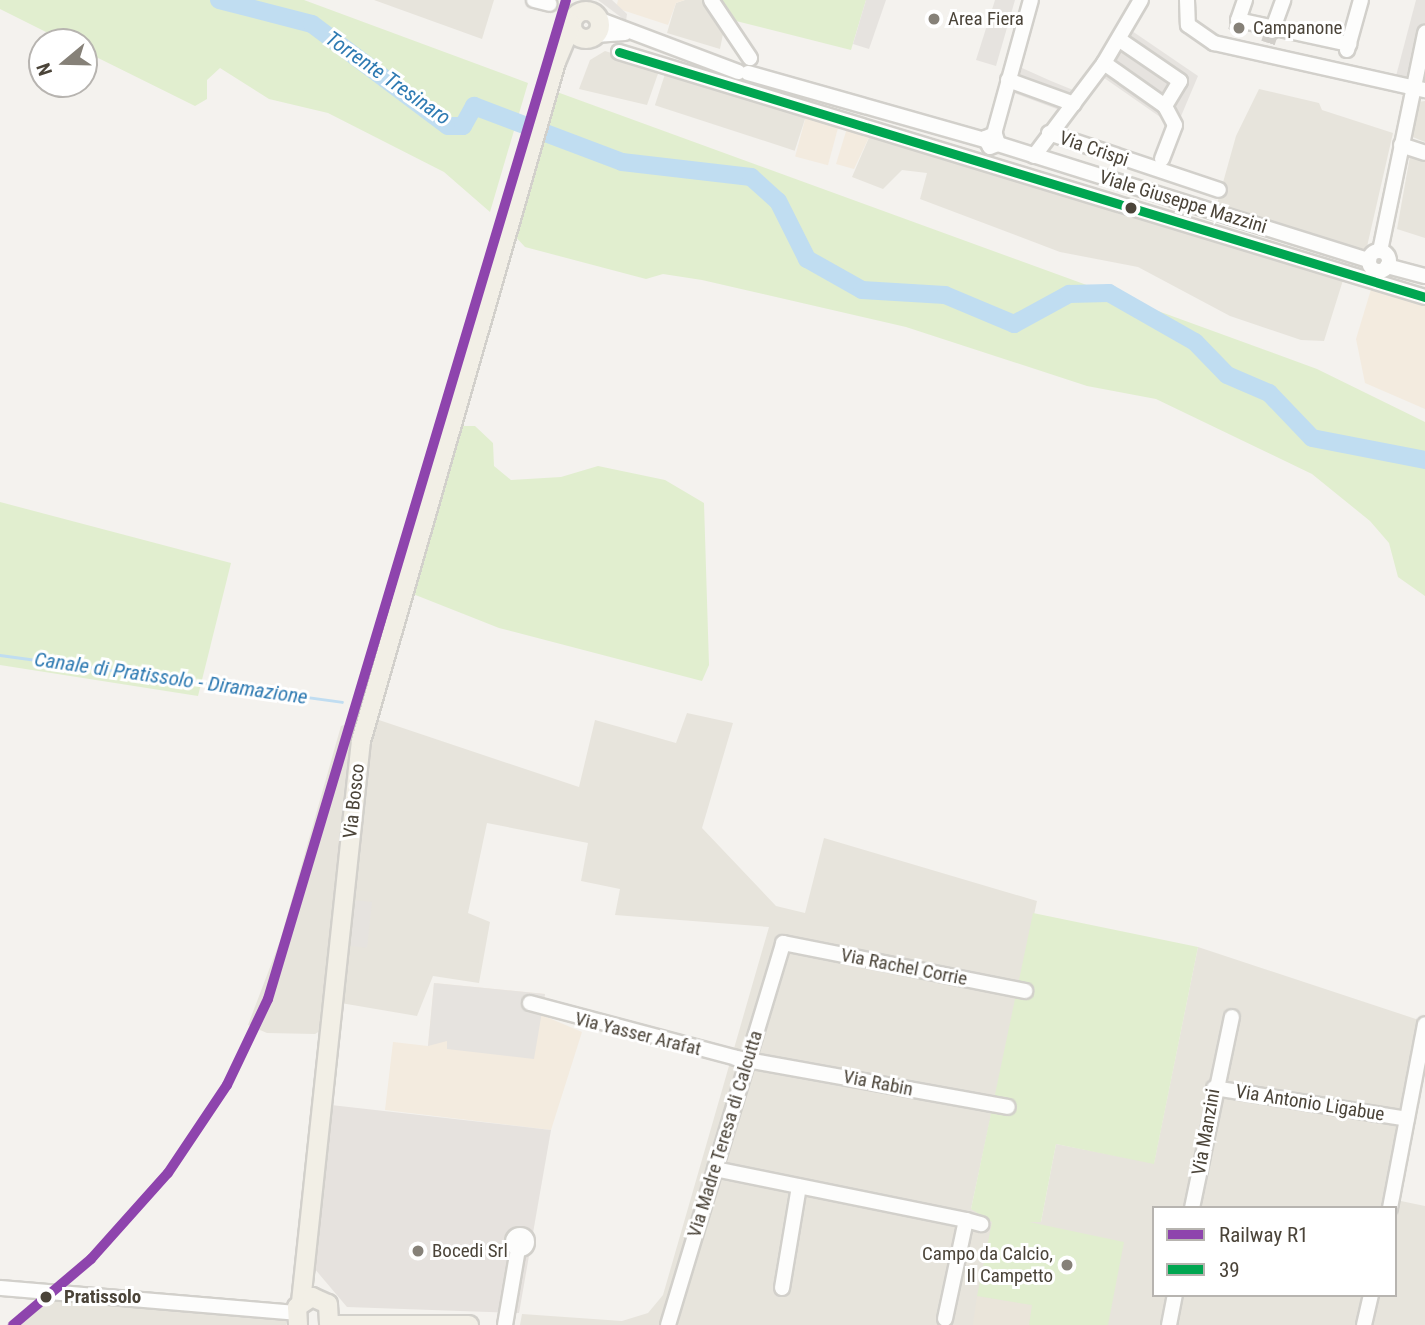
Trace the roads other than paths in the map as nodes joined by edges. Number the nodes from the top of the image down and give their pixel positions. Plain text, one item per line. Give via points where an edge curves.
1 (534, 0) edge
2 (710, 0) edge
3 (1031, 0) edge
4 (1141, 0) edge
5 (1187, 0) edge
6 (1197, 0) edge
7 (1245, 0) edge
8 (1283, 0) edge
9 (1361, 0) edge
10 (550, 4) dead end
11 (588, 18) edge
12 (1188, 24) junction
13 (1237, 26) junction
14 (1425, 33) edge
15 (1120, 40) junction
16 (1269, 40) junction
17 (1230, 46) junction
18 (1347, 51) junction
19 (620, 52) dead end
20 (1104, 63) junction
21 (744, 64) junction
22 (1340, 74) junction
23 (1008, 80) junction
24 (1418, 88) edge
25 (1074, 104) junction
26 (1165, 106) junction
27 (1049, 133) junction
28 (992, 139) junction
29 (1401, 145) junction
30 (1425, 153) edge
31 (1034, 156) junction
32 (1159, 165) junction
33 (1219, 190) dead end
34 (1375, 256) junction
35 (1425, 276) edge
36 (1425, 297) edge
37 (783, 943) joint
38 (1026, 991) dead end
39 (530, 1003) dead end
40 (1232, 1017) dead end
41 (1425, 1024) edge
42 (748, 1060) junction
43 (1214, 1088) junction
44 (1008, 1107) dead end
45 (1407, 1119) junction
46 (715, 1169) junction
47 (799, 1186) junction
48 (1192, 1206) edge
49 (1390, 1206) edge
50 (966, 1220) junction
51 (981, 1224) dead end
52 (518, 1249) dead end
53 (304, 1256) junction
54 (0, 1287) edge
55 (782, 1288) dead end
56 (1175, 1297) edge
57 (1371, 1297) edge
58 (326, 1302) junction
59 (298, 1313) edge
60 (945, 1319) dead end
61 (358, 1321) junction
62 (329, 1325) edge
63 (336, 1325) edge
64 (469, 1325) edge
65 (505, 1325) edge
66 (668, 1325) edge
67 (1169, 1325) edge
68 (1364, 1325) edge

1 - 10 street
2 - 21 street via 734,34
3 - 23 street
4 - 15 street
5 - 12 street
6 - 12 street
7 - 13 street
8 - 16 street
9 - 18 street
11 - 21 street, Viale Giuseppe Mazzini via 713,59
11 - 53 main road, Via Bosco via 554,75 361,741
12 - 17 street
13 - 16 street
13 - 17 street
14 - 24 street
15 - 20 street
15 - 26 street via 1180,80
16 - 17 street
16 - 18 street
16 - 22 street
18 - 22 street
19 - 36 street, Viale Giuseppe Mazzini
20 - 25 street
20 - 26 street
21 - 28 street, Viale Giuseppe Mazzini via 787,81
22 - 24 street
23 - 25 street
23 - 28 street
24 - 29 street
25 - 27 street
26 - 32 street via 1175,125
27 - 31 street
27 - 32 street, Via Crispi
28 - 31 street, Viale Giuseppe Mazzini
29 - 30 street
29 - 34 street
31 - 34 street, Viale Giuseppe Mazzini
32 - 33 street, Via Crispi
34 - 35 street, Viale Giuseppe Mazzini via 1376,270 1387,266
37 - 38 street, Via Rachel Corrie
37 - 42 street, Via Madre Teresa di Calcutta
39 - 42 street, Via Yasser Arafat
40 - 43 street, Via Manzini
41 - 45 street
42 - 44 street, Via Rabin
42 - 46 street, Via Madre Teresa di Calcutta
43 - 45 street, Via Antonio Ligabue
43 - 48 street, Via Manzini
45 - 49 street
46 - 47 street
46 - 66 street, Via Madre Teresa di Calcutta
47 - 50 street
47 - 55 street
50 - 51 street
50 - 60 street
52 - 65 street
53 - 58 main road
53 - 59 main road, Via Bosco
54 - 59 street
56 - 67 street
57 - 68 street
58 - 59 main road
58 - 61 main road
58 - 62 main road
61 - 63 main road
61 - 64 main road

